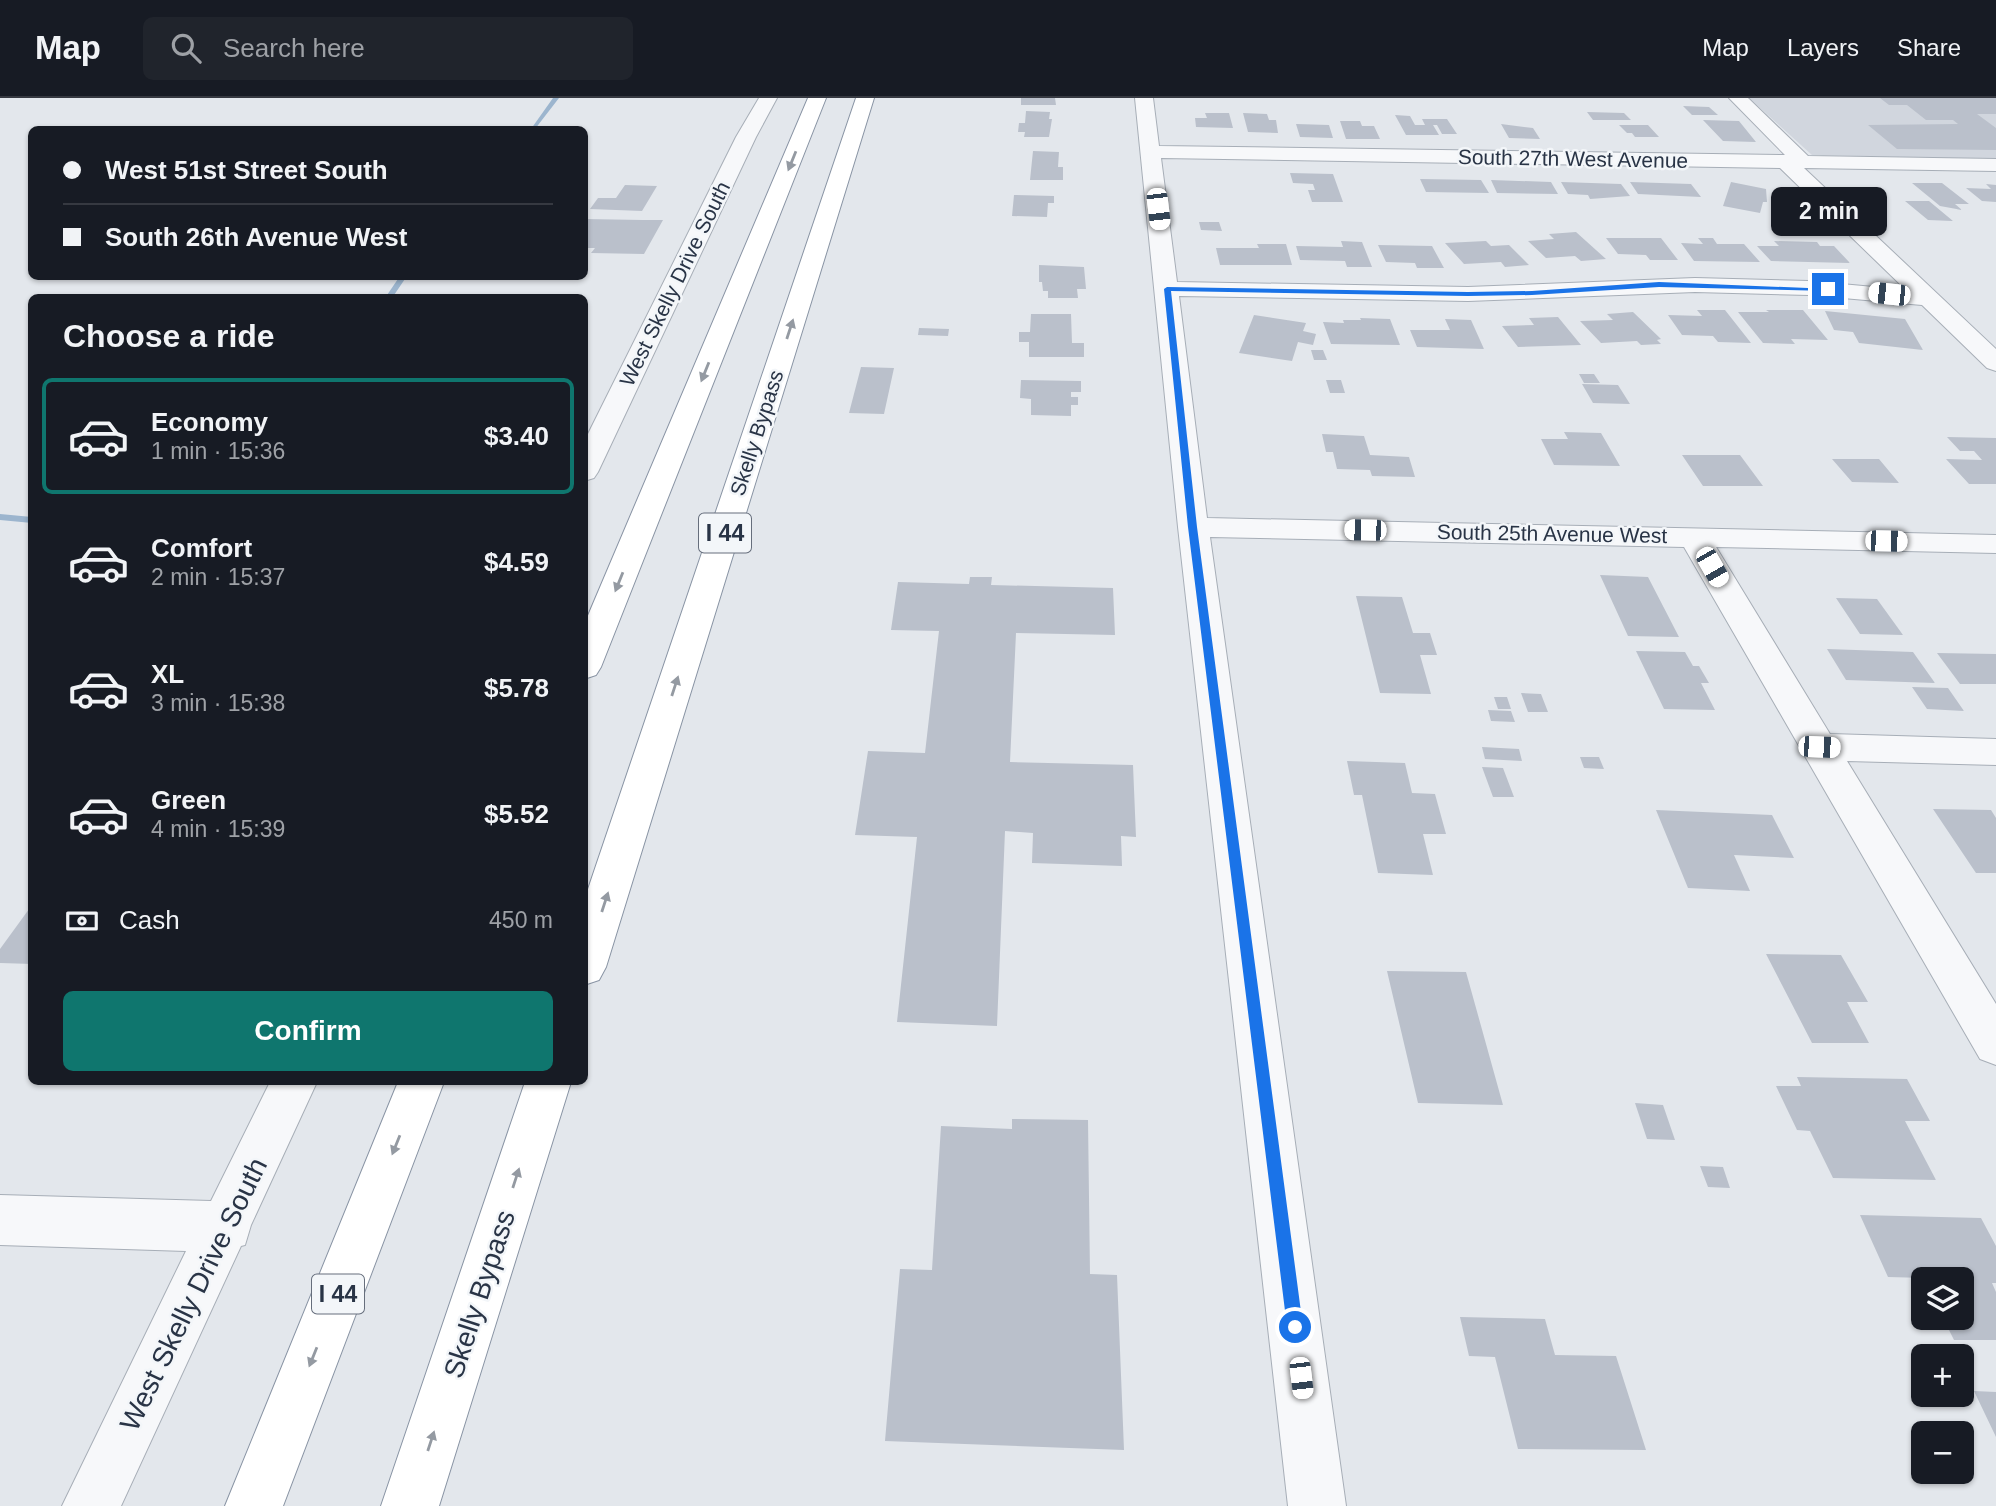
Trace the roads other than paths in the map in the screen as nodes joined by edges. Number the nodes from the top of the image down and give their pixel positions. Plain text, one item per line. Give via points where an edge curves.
1 (768, 98) edge
2 (817, 98) edge
3 (865, 98) edge
4 (1144, 98) edge
5 (1738, 98) edge
6 (1151, 152) junction
7 (1793, 162) junction
8 (1996, 165) edge
9 (1167, 289) junction
10 (1931, 299) junction
11 (1996, 363) edge
12 (588, 464) edge
13 (1193, 527) junction
14 (1694, 537) junction
15 (1996, 544) edge
16 (588, 657) edge
17 (1819, 747) junction
18 (1996, 752) edge
19 (588, 955) edge
20 (1996, 1045) edge
21 (294, 1085) edge
22 (420, 1085) edge
23 (547, 1085) edge
24 (0, 1220) edge
25 (227, 1227) junction
26 (91, 1506) edge
27 (254, 1506) edge
28 (411, 1506) edge
29 (1317, 1506) edge

1 - 12 street, West Skelly Drive South
2 -> 16 highway
19 -> 3 highway, Skelly Bypass / I 44
4 - 6 street
5 - 7 street
6 - 7 street, South 27th West Avenue
6 - 9 street
7 - 8 street, South 27th West Avenue
7 - 10 street
9 - 10 street via 1468,294 1696,285 1809,288
9 - 13 street
10 - 11 street
13 - 14 street, South 25th Avenue West
13 - 29 street
14 - 15 street, South 25th Avenue West
14 - 17 street
17 - 18 street
17 - 20 street
21 - 25 street, West Skelly Drive South
22 -> 27 highway, I 44
28 -> 23 highway, Skelly Bypass
24 - 25 street
25 - 26 street, West Skelly Drive South

